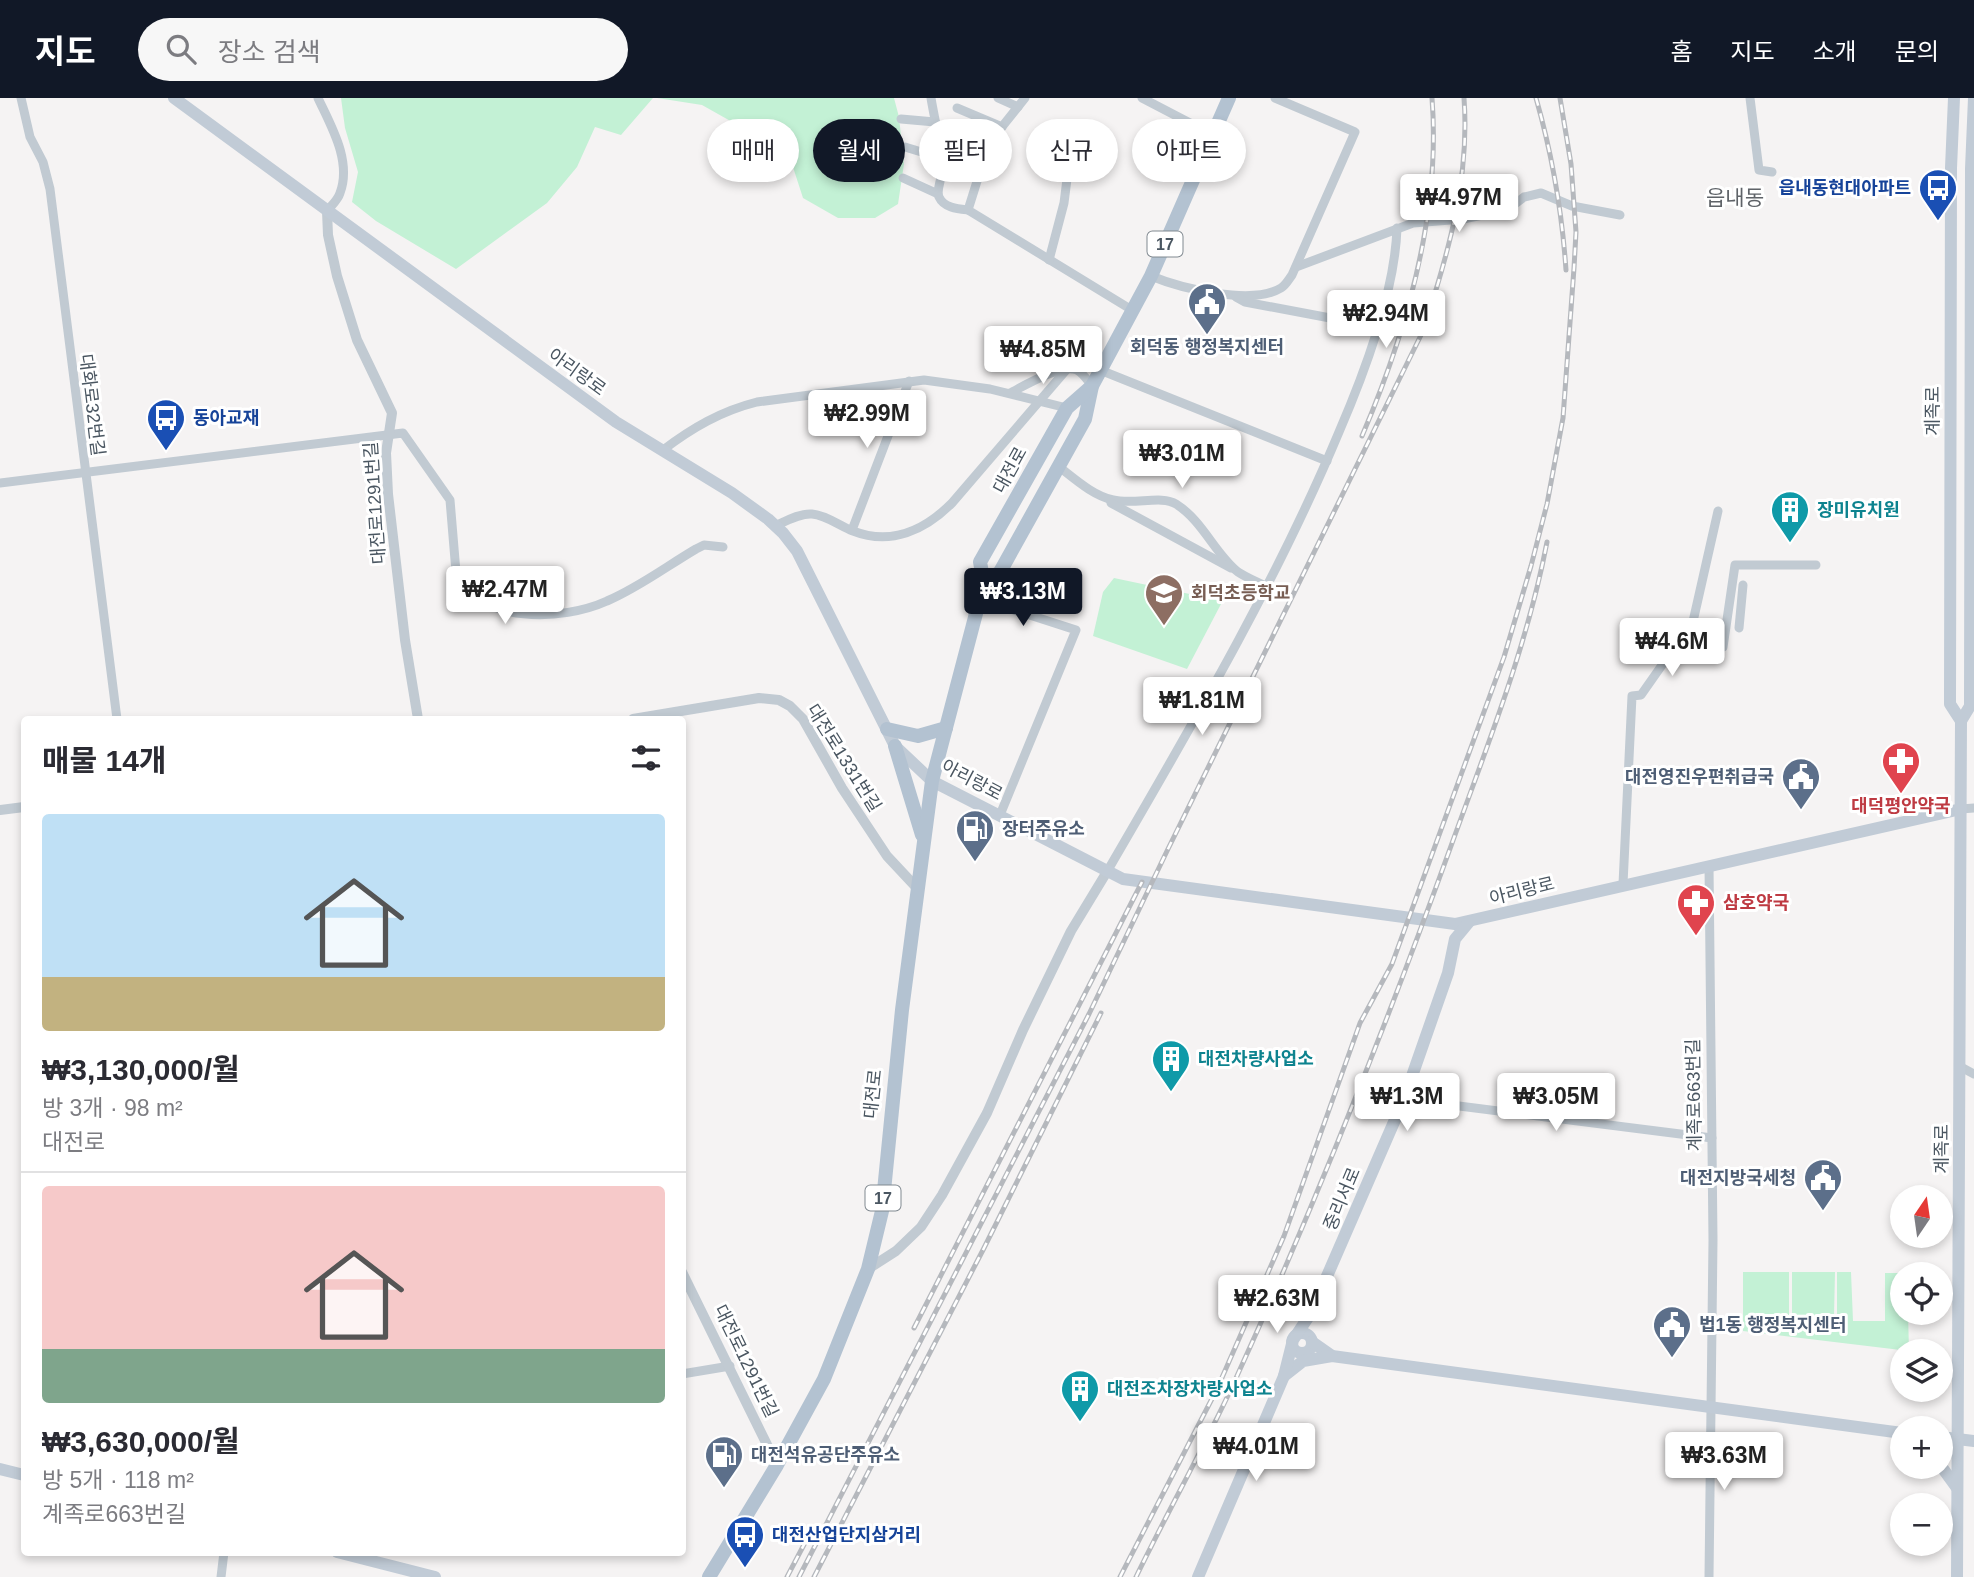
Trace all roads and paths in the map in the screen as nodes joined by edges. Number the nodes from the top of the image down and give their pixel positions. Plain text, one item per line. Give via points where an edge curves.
1 (21, 98) edge
2 (174, 98) edge
3 (318, 98) edge
4 (932, 98) edge
5 (998, 98) edge
6 (1024, 98) edge
7 (1142, 98) edge
8 (1229, 98) edge
9 (1275, 98) edge
10 (1750, 98) edge
11 (1954, 98) edge
12 (1974, 98) edge
13 (957, 107) dead end
14 (1018, 107) junction
15 (935, 119) edge
16 (984, 119) edge
17 (1008, 119) edge
18 (1182, 119) edge
19 (1220, 119) edge
20 (905, 147) dead end
21 (919, 151) edge
22 (1972, 169) edge
23 (1772, 173) dead end
24 (905, 178) edge
25 (940, 182) edge
26 (977, 182) edge
27 (1067, 182) edge
28 (1192, 182) edge
29 (938, 194) junction
30 (968, 210) junction
31 (327, 211) junction
32 (1620, 215) dead end
33 (1397, 228) junction
34 (1049, 260) junction
35 (1296, 267) junction
36 (1151, 276) junction
37 (1231, 294) junction
38 (1132, 310) junction
39 (1973, 315) edge
40 (1378, 323) junction
41 (1067, 369) junction
42 (1100, 370) junction
43 (909, 381) junction
44 (1093, 386) junction
45 (1010, 393) junction
46 (1040, 401) junction
47 (1067, 408) junction
48 (387, 434) junction
49 (663, 450) junction
50 (1327, 461) junction
51 (1058, 466) junction
52 (84, 473) junction
53 (0, 482) edge
54 (1098, 495) junction
55 (1718, 511) dead end
56 (775, 526) junction
57 (852, 530) junction
58 (723, 547) dead end
59 (1816, 565) dead end
60 (1238, 572) junction
61 (984, 583) junction
62 (1742, 585) dead end
63 (1267, 587) junction
64 (980, 599) junction
65 (1972, 600) edge
66 (1739, 628) dead end
67 (1687, 648) junction
68 (117, 716) edge
69 (418, 716) edge
70 (651, 716) edge
71 (1961, 721) junction
72 (946, 728) junction
73 (887, 729) junction
74 (895, 746) junction
75 (932, 780) junction
76 (21, 807) edge
77 (1968, 809) edge
78 (0, 810) edge
79 (1000, 816) junction
80 (923, 839) junction
81 (1709, 866) junction
82 (1108, 870) junction
83 (1623, 884) junction
84 (916, 887) junction
85 (1440, 921) junction
86 (1469, 922) junction
87 (1455, 939) junction
88 (1959, 1066) junction
89 (1974, 1074) edge
90 (1404, 1099) junction
91 (1712, 1138) junction
92 (868, 1269) junction
93 (686, 1280) edge
94 (1311, 1316) junction
95 (1293, 1340) junction
96 (1307, 1346) junction
97 (1327, 1355) junction
98 (730, 1366) junction
99 (686, 1373) edge
100 (1287, 1373) junction
101 (1709, 1408) junction
102 (1890, 1431) edge
103 (1953, 1438) edge
104 (1958, 1439) junction
105 (1974, 1441) edge
106 (777, 1465) junction
107 (0, 1469) edge
108 (21, 1471) edge
109 (1950, 1479) edge
110 (1957, 1488) junction
111 (223, 1556) edge
112 (353, 1556) edge
113 (221, 1577) edge
114 (435, 1577) edge
115 (709, 1577) edge
116 (1198, 1577) edge
117 (1709, 1577) edge
118 (1957, 1577) edge

1 - 52 street, 대화로32번길 via 30,138 50,189
2 - 31 main road, 아리랑로
3 - 31 street via 345,169 340,194
4 - 15 street
5 - 14 street
6 - 14 street
7 - 18 street
8 - 19 main road, 대전로 / 17
9 - 35 street via 1355,132
10 - 23 street via 1759,170
11 - 71 main road, 계족로 via 1950,704
12 - 22 main road, 계족로
13 - 16 street
14 - 17 street
20 - 21 street
22 - 39 main road, 계족로
24 - 29 street
25 - 29 street
26 - 30 street
27 - 34 street
28 - 36 main road, 대전로 / 17
29 - 30 street via 949,207
30 - 34 street
31 - 48 street, 대전로1291번길 via 337,276 357,340 392,413
31 - 49 main road, 아리랑로 via 616,422
32 - 33 street via 1572,206 1541,193 1524,197 1507,210
33 - 35 street
33 - 40 street
34 - 38 street
35 - 37 street via 1282,287
36 - 37 street via 1170,284
36 - 38 main road, 대전로 / 17
37 - 40 street via 1245,302
38 - 42 main road, 대전로 / 17
39 - 65 main road, 계족로
40 - 50 street via 1357,390
41 - 44 street via 1080,371
41 - 45 street
41 - 46 street
42 - 44 main road, 대전로 / 17
42 - 50 street
43 - 45 street
43 - 49 street via 734,408 691,429
43 - 57 street
44 - 47 main road, 대전로 / 17
44 - 51 main road, 대전로 / 17 via 1085,419
45 - 46 street
46 - 47 street
46 - 57 street via 935,520 887,537
47 - 61 main road, 대전로 / 17 via 980,562
48 - 52 street
48 - 58 street via 403,433 450,500 456,572 461,583 479,599 512,613 537,616 607,602 704,545
48 - 69 street, 대전로1291번길 via 388,494
49 - 56 main road, 아리랑로
50 - 63 street
51 - 54 street
51 - 61 main road, 대전로 / 17 via 1000,572
52 - 53 street
52 - 68 street, 대화로32번길
54 - 60 street
54 - 60 street via 1132,503 1173,502 1204,530
55 - 67 street
56 - 57 street via 812,514
56 - 73 main road, 아리랑로 via 797,551
59 - 67 street via 1735,565 1723,646
60 - 63 street
61 - 64 main road, 대전로 / 17
62 - 66 street
63 - 82 street
64 - 72 main road, 대전로 / 17
64 - 79 street via 1076,629
65 - 71 main road, 계족로 via 1970,706
67 - 83 street via 1667,658 1641,695 1632,696
70 - 84 street, 대전로1331번길 via 759,698 790,706 803,719 887,856
71 - 77 main road, 계족로
72 - 73 main road via 918,736
72 - 75 main road, 대전로 / 17
73 - 74 main road, 아리랑로
74 - 75 main road, 아리랑로
74 - 80 main road
75 - 79 main road, 아리랑로
75 - 80 main road, 대전로 / 17
76 - 78 street
77 - 81 main road, 아리랑로
77 - 88 main road, 계족로
79 - 82 main road, 아리랑로
80 - 84 main road, 대전로 / 17
81 - 83 main road, 아리랑로
81 - 91 street, 계족로663번길
82 - 85 main road, 아리랑로 via 1123,879
82 - 92 street via 1072,931 987,1113 942,1195 921,1227
83 - 86 main road, 아리랑로
84 - 92 main road, 대전로 / 17 via 881,1211
85 - 86 main road, 아리랑로
85 - 87 main road
86 - 87 main road, 중리서로
87 - 90 main road, 중리서로 via 1448,973
88 - 89 street
88 - 104 main road, 계족로
90 - 91 street
90 - 94 main road, 중리서로
91 - 101 street, 계족로663번길
92 - 106 main road, 대전로 / 17 via 824,1379
93 - 98 street, 대전로1291번길
94 - 95 main road
94 - 96 main road
94 - 97 main road via 1312,1330
95 - 96 main road via 1301,1334
95 - 100 main road
96 - 97 main road
96 - 100 main road
97 - 100 main road via 1303,1361
97 - 101 main road
98 - 99 street
98 - 106 street, 대전로1291번길
100 - 116 main road
101 - 102 main road
101 - 117 street, 계족로663번길
103 - 104 main road
104 - 105 main road
104 - 110 main road, 계족로
106 - 115 main road, 대전로 / 17
107 - 108 main road
109 - 110 main road
110 - 118 main road, 계족로
111 - 113 street
112 - 114 main road

